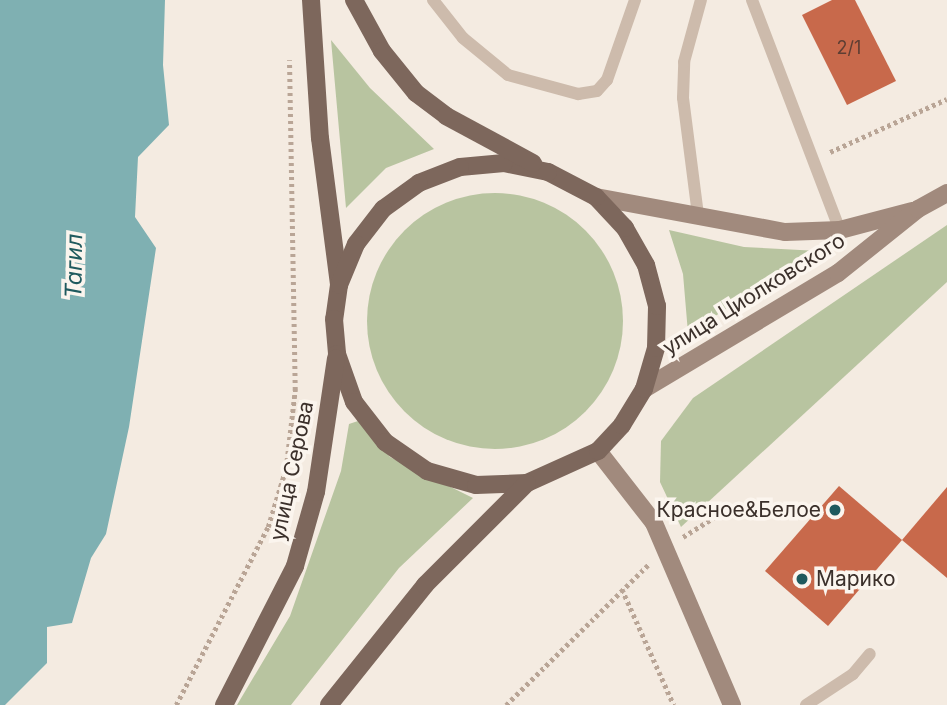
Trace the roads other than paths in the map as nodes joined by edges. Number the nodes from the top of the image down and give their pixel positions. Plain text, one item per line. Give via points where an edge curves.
1 (312, 0) edge
2 (354, 0) edge
3 (433, 0) edge
4 (635, 0) edge
5 (701, 0) edge
6 (752, 0) edge
7 (548, 172) junction
8 (947, 193) edge
9 (596, 197) junction
10 (918, 209) junction
11 (698, 215) junction
12 (840, 230) junction
13 (339, 285) junction
14 (337, 354) junction
15 (644, 389) junction
16 (598, 451) junction
17 (527, 483) junction
18 (870, 654) dead end
19 (223, 705) edge
20 (329, 705) edge
21 (732, 705) edge
22 (806, 705) edge

1 - 13 main road via 320,138
2 - 7 main road via 382,51 416,93 446,116
3 - 4 lane via 463,38 508,75 578,94 597,91 607,80
5 - 11 lane via 684,62 683,98
6 - 12 lane
7 - 9 main road
7 - 13 main road via 504,163 460,167 419,183 383,209 363,235
8 - 10 street, улица Циолковского
9 - 11 street, улица Циолковского
9 - 15 main road via 631,237 646,265 657,306 656,348
10 - 12 street, улица Циолковского
10 - 15 street, улица Циолковского via 838,272
11 - 12 street, улица Циолковского via 785,232
13 - 14 main road via 334,319
14 - 17 main road via 354,402 385,442 427,471 476,485
14 - 19 main road, улица Серова via 318,480 295,566
15 - 16 main road via 622,425
16 - 17 main road
16 - 21 street via 640,501 666,548
17 - 20 main road via 425,585
18 - 22 lane via 853,674

